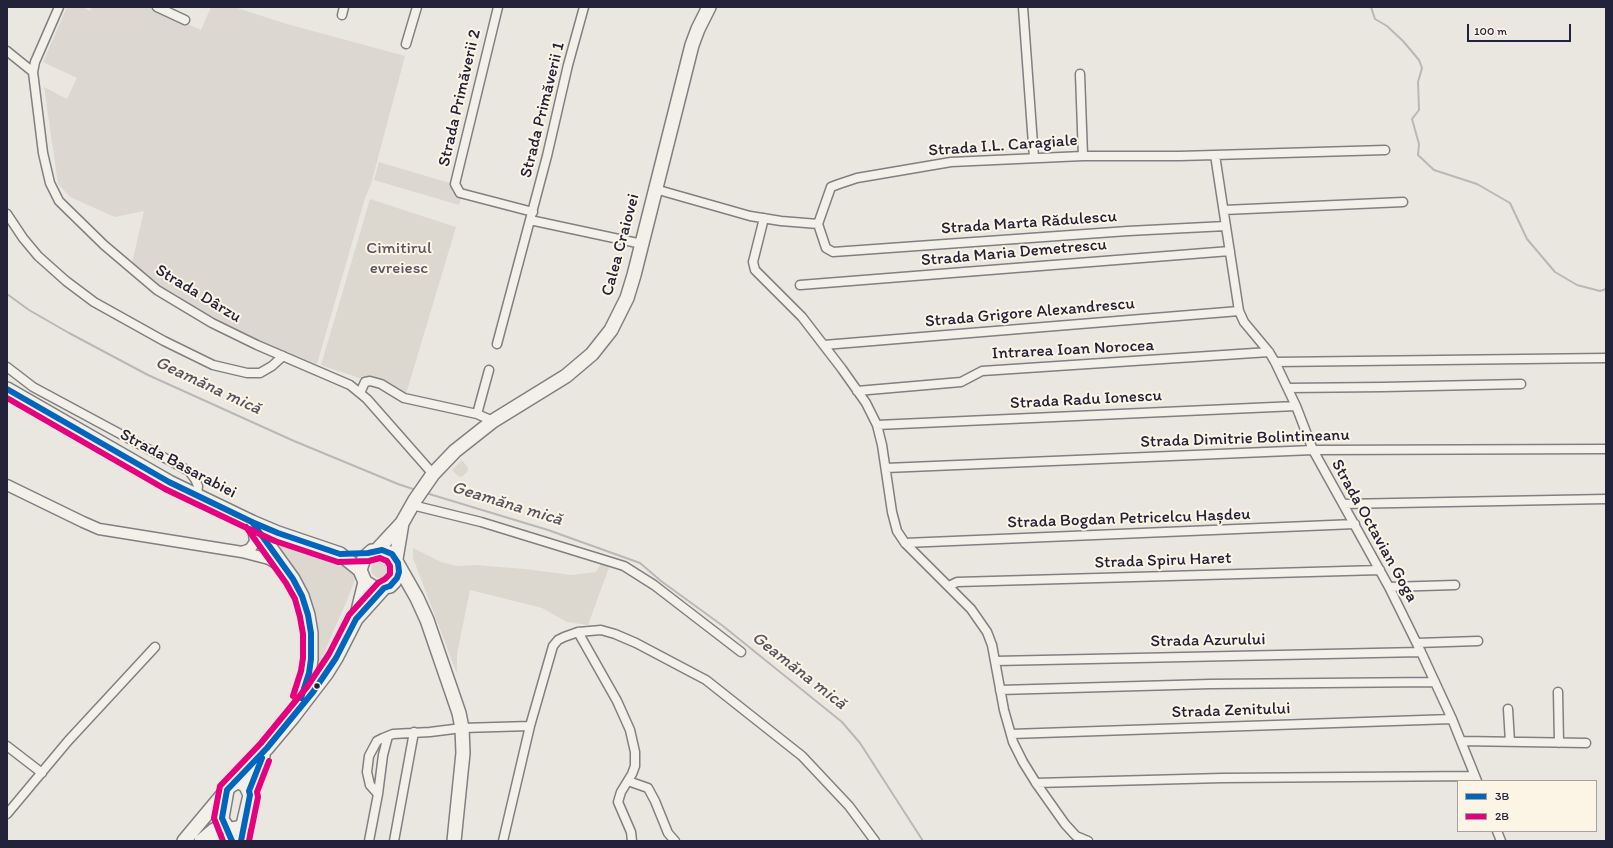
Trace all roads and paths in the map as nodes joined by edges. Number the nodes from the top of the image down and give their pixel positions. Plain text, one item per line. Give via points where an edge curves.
1 (59, 7) edge
2 (157, 7) edge
3 (417, 7) edge
4 (498, 7) edge
5 (584, 7) edge
6 (709, 7) edge
7 (1023, 7) edge
8 (185, 20) dead end
9 (406, 44) dead end
10 (7, 51) edge
11 (33, 72) junction
12 (1080, 74) dead end
13 (1385, 150) dead end
14 (1215, 155) junction
15 (1083, 156) junction
16 (1034, 158) junction
17 (656, 189) junction
18 (1403, 202) dead end
19 (1224, 210) junction
20 (532, 212) junction
21 (7, 214) edge
22 (764, 218) junction
23 (530, 220) junction
24 (818, 224) junction
25 (1226, 226) junction
26 (642, 244) junction
27 (1230, 251) junction
28 (800, 285) dead end
29 (1239, 311) junction
30 (497, 344) dead end
31 (824, 345) junction
32 (1270, 352) junction
33 (282, 356) junction
34 (1606, 358) edge
35 (1275, 362) junction
36 (7, 367) edge
37 (489, 370) dead end
38 (1521, 384) dead end
39 (1288, 388) junction
40 (7, 389) edge
41 (857, 391) junction
42 (360, 393) junction
43 (1296, 406) junction
44 (477, 414) junction
45 (493, 421) junction
46 (877, 425) junction
47 (1606, 449) edge
48 (1313, 450) junction
49 (886, 468) junction
50 (433, 474) junction
51 (7, 485) edge
52 (197, 495) junction
53 (1606, 499) edge
54 (413, 502) junction
55 (1343, 504) junction
56 (252, 522) junction
57 (402, 523) junction
58 (1355, 524) junction
59 (278, 533) junction
60 (905, 543) junction
61 (271, 550) junction
62 (242, 552) junction
63 (373, 552) junction
64 (340, 554) junction
65 (259, 556) junction
66 (397, 563) junction
67 (285, 568) junction
68 (1380, 570) junction
69 (362, 576) junction
70 (1456, 585) dead end
71 (949, 586) junction
72 (387, 587) junction
73 (1389, 587) junction
74 (417, 598) junction
75 (356, 619) junction
76 (578, 632) junction
77 (1478, 641) dead end
78 (1417, 643) junction
79 (155, 646) dead end
80 (741, 652) dead end
81 (1421, 652) junction
82 (995, 661) junction
83 (1435, 682) junction
84 (1000, 690) junction
85 (1558, 692) dead end
86 (1508, 709) dead end
87 (293, 717) junction
88 (1452, 719) junction
89 (530, 726) junction
90 (462, 728) junction
91 (414, 732) junction
92 (1011, 734) junction
93 (388, 736) junction
94 (1460, 741) junction
95 (1510, 742) junction
96 (1559, 743) junction
97 (1586, 743) dead end
98 (7, 746) edge
99 (267, 748) junction
100 (42, 773) junction
101 (1476, 779) edge
102 (628, 781) junction
103 (1036, 783) junction
104 (230, 787) junction
105 (249, 791) junction
106 (378, 794) junction
107 (7, 814) edge
108 (243, 825) junction
109 (226, 826) junction
110 (1496, 832) edge
111 (184, 841) edge
112 (202, 841) edge
113 (222, 841) edge
114 (232, 841) edge
115 (241, 841) edge
116 (369, 841) edge
117 (394, 841) edge
118 (454, 841) edge
119 (503, 841) edge
120 (632, 841) edge
121 (675, 841) edge
122 (875, 841) edge
123 (1088, 841) edge
124 (1501, 841) edge

1 - 11 street, Strada Dârzu
2 - 8 street
3 - 9 street
4 - 20 street, Strada Primăverii 2 via 455,184 460,193
5 - 20 street, Strada Primăverii 1
6 - 17 main road, Calea Craiovei via 692,45
7 - 16 street
10 - 11 street
11 - 33 street, Strada Dârzu via 43,152 50,183 59,201 104,246 157,290 212,323
12 - 15 street
13 - 14 street, Strada I.L. Caragiale
14 - 15 street, Strada I.L. Caragiale
14 - 19 street, Strada Octavian Goga
15 - 16 street, Strada I.L. Caragiale
16 - 24 street, Strada I.L. Caragiale via 951,162 857,178 831,187
17 - 22 street
17 - 26 main road, Calea Craiovei
18 - 19 street
19 - 25 street, Strada Octavian Goga
20 - 23 street, Strada Primăverii 1
21 - 33 street via 38,256 72,286 94,302 164,342 214,365 247,373 260,373
22 - 24 street
22 - 31 street via 753,262 755,270 802,317
23 - 26 street
23 - 30 street, Strada Primăverii 1
24 - 25 street, Strada Marta Rădulescu via 823,244 833,252
25 - 27 street, Strada Octavian Goga
26 - 45 main road, Calea Craiovei via 627,298 601,344 566,376
27 - 28 street, Strada Maria Demetrescu
27 - 29 street, Strada Octavian Goga
29 - 31 street, Strada Grigore Alexandrescu
29 - 32 street, Strada Octavian Goga via 1244,322
31 - 41 street
32 - 35 street, Strada Octavian Goga
32 - 41 street, Intrarea Ioan Norocea via 982,370 961,382
33 - 42 street, Strada Dârzu via 350,385
34 - 35 street
35 - 39 street, Strada Octavian Goga
36 - 52 street via 33,387 189,471 198,486
37 - 44 street
38 - 39 street
39 - 43 street, Strada Octavian Goga
40 - 52 main road, Strada Basarabiei via 169,482
41 - 46 street
42 - 44 street via 365,382 370,381 381,384 404,398
42 - 50 street, Strada Dârzu via 400,434
43 - 46 street, Strada Radu Ionescu
43 - 48 street, Strada Octavian Goga
44 - 45 street
45 - 50 main road, Calea Craiovei via 455,451
46 - 49 street
47 - 48 street, Strada Dimitrie Bolintineanu
48 - 49 street, Strada Dimitrie Bolintineanu
48 - 55 street, Strada Octavian Goga
49 - 60 street via 892,512 897,531
50 - 54 main road, Calea Craiovei
51 - 62 street via 99,528
52 - 56 main road, Strada Basarabiei
53 - 55 street
54 - 57 main road, Calea Craiovei
54 - 80 street via 624,566 654,584
55 - 58 street, Strada Octavian Goga
56 - 59 main road, Strada Basarabiei
56 - 61 main road
56 - 62 street via 255,542 250,549
57 - 63 main road
57 - 66 main road
58 - 60 street, Strada Bogdan Petricelcu Hașdeu
58 - 68 street, Strada Octavian Goga
59 - 61 street
59 - 64 main road, Strada Basarabiei
60 - 71 street
61 - 65 street
61 - 67 main road
62 - 65 street
63 - 64 main road
63 - 66 main road via 388,552
63 - 69 main road via 361,564
64 - 69 main road
65 - 67 street
66 - 72 main road via 397,578
66 - 74 main road
67 - 87 main road via 302,596 310,633 309,673
68 - 71 street, Strada Spiru Haret via 957,582
68 - 73 street, Strada Octavian Goga
69 - 72 main road via 373,588
69 - 75 main road
70 - 73 street
71 - 82 street via 987,632
72 - 74 main road via 409,592
72 - 75 main road
73 - 78 street, Strada Octavian Goga
74 - 90 main road via 427,620
75 - 87 main road via 326,674
76 - 89 street via 564,636 554,646
76 - 102 street via 627,722 636,759
76 - 122 street via 601,630 614,634 706,680 802,756 849,806
77 - 78 street
78 - 81 street, Strada Octavian Goga
79 - 100 street
81 - 82 street, Strada Azurului
81 - 83 street, Strada Octavian Goga
82 - 84 street
83 - 84 street via 1210,684
83 - 88 street, Strada Octavian Goga
84 - 92 street
85 - 96 street
86 - 95 street
87 - 99 main road
88 - 92 street, Strada Zenitului
88 - 94 street, Strada Octavian Goga
89 - 90 street
89 - 119 street
90 - 91 street
90 - 118 main road via 462,764
91 - 93 street
91 - 117 street
92 - 103 street via 1023,762
93 - 106 street
93 - 106 street via 377,741 369,756 367,772 370,785
94 - 95 street
94 - 101 street, Strada Octavian Goga
95 - 96 street
96 - 97 street
98 - 100 street
99 - 104 main road
99 - 105 main road
100 - 107 street
101 - 103 street via 1222,778
102 - 120 street via 618,802
102 - 121 street via 648,788 656,801 668,833
103 - 123 street via 1065,824 1076,836
104 - 105 main road via 240,782
104 - 109 main road via 222,818
104 - 111 main road
105 - 108 main road
106 - 116 street
108 - 109 main road via 235,829
108 - 115 main road
109 - 112 main road via 214,830
109 - 114 main road
110 - 124 street
112 - 113 main road

